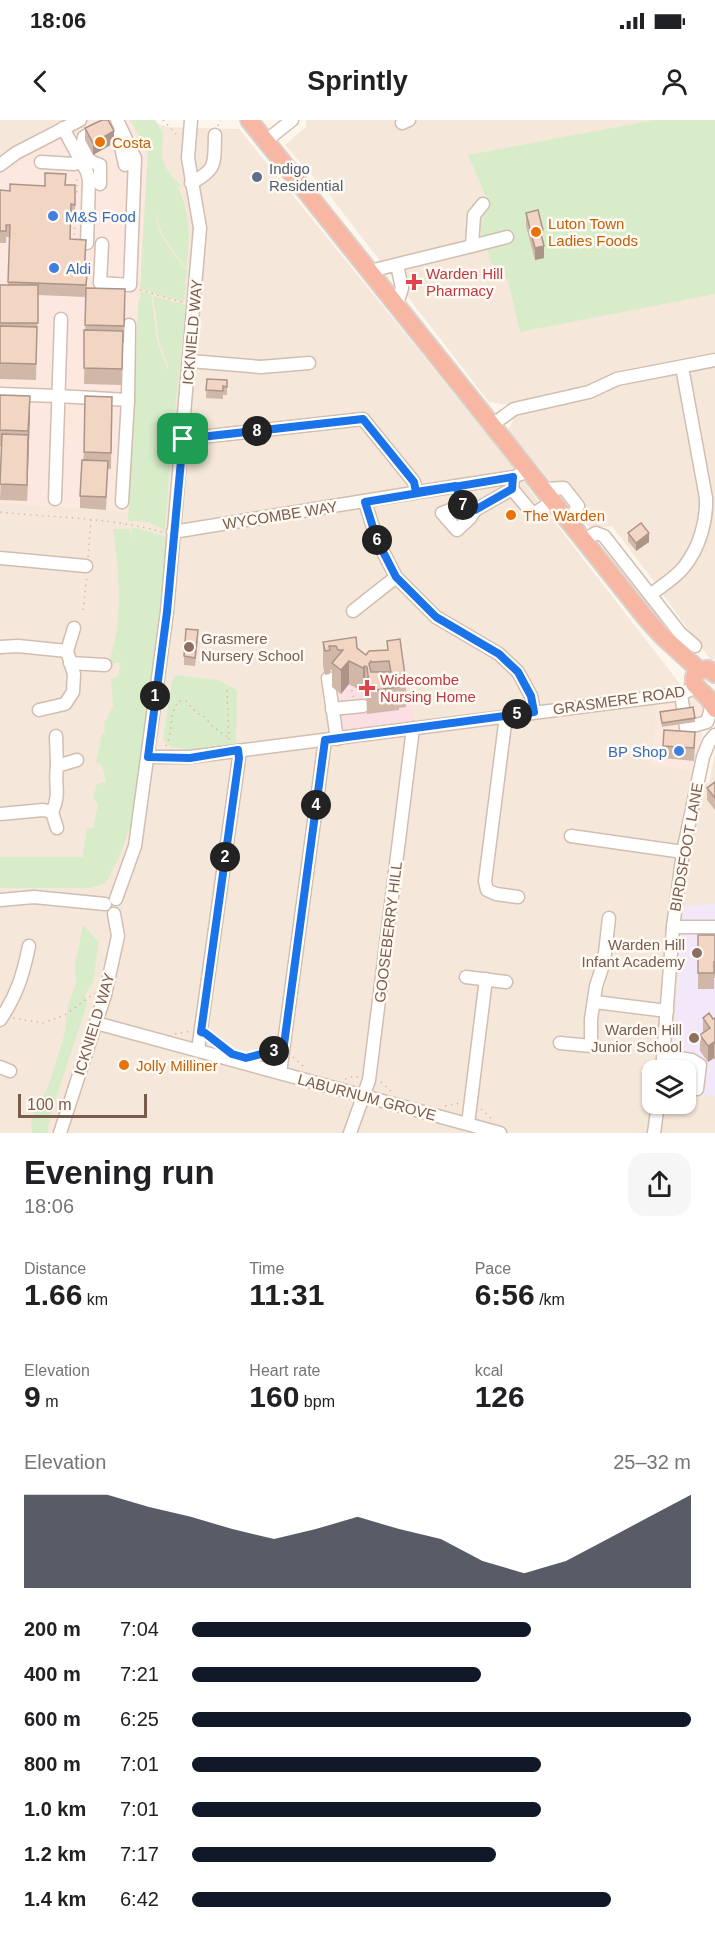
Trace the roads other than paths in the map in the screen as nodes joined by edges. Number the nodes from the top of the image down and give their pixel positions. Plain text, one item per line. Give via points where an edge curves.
1 (80, 120) edge
2 (117, 120) edge
3 (191, 120) edge
4 (249, 120) edge
5 (292, 120) edge
6 (63, 128) junction
7 (215, 135) dead end
8 (267, 140) junction
9 (41, 162) dead end
10 (82, 162) junction
11 (0, 165) edge
12 (125, 165) dead end
13 (191, 183) junction
14 (99, 184) dead end
15 (483, 204) dead end
16 (507, 237) dead end
17 (87, 243) edge
18 (102, 244) dead end
19 (472, 246) junction
20 (398, 266) junction
21 (370, 271) junction
22 (397, 304) junction
23 (61, 319) dead end
24 (129, 325) dead end
25 (715, 360) edge
26 (190, 361) junction
27 (309, 363) dead end
28 (682, 367) junction
29 (0, 394) edge
30 (58, 396) junction
31 (128, 400) junction
32 (492, 425) junction
33 (183, 439) junction
34 (518, 479) junction
35 (456, 486) junction
36 (416, 492) junction
37 (548, 495) junction
38 (55, 499) dead end
39 (122, 502) dead end
40 (365, 502) junction
41 (463, 505) junction
42 (475, 510) junction
43 (173, 532) junction
44 (584, 540) junction
45 (0, 558) edge
46 (86, 566) dead end
47 (396, 577) junction
48 (651, 594) junction
49 (353, 611) dead end
50 (74, 628) dead end
51 (695, 646) dead end
52 (0, 647) edge
53 (69, 657) junction
54 (105, 665) dead end
55 (707, 672) edge
56 (328, 678) dead end
57 (698, 690) edge
58 (358, 706) road end
59 (714, 707) edge
60 (332, 709) junction
61 (39, 710) dead end
62 (534, 712) junction
63 (506, 716) junction
64 (413, 728) junction
65 (715, 735) edge
66 (56, 736) dead end
67 (331, 739) junction
68 (233, 751) junction
69 (154, 757) junction
70 (78, 760) dead end
71 (57, 766) junction
72 (52, 812) junction
73 (0, 814) edge
74 (57, 828) dead end
75 (571, 836) dead end
76 (683, 852) junction
77 (518, 897) dead end
78 (0, 900) edge
79 (111, 901) junction
80 (609, 918) dead end
81 (673, 927) junction
82 (715, 927) edge
83 (30, 946) dead end
84 (466, 977) dead end
85 (486, 979) junction
86 (506, 982) dead end
87 (594, 1002) junction
88 (667, 1011) junction
89 (1, 1019) edge
90 (96, 1023) junction
91 (560, 1043) dead end
92 (198, 1050) junction
93 (664, 1056) junction
94 (663, 1060) edge
95 (280, 1073) junction
96 (697, 1089) dead end
97 (364, 1095) junction
98 (657, 1114) edge
99 (468, 1124) junction
100 (60, 1133) edge
101 (350, 1133) edge
102 (499, 1133) edge
103 (654, 1133) edge

1 - 6 street
2 - 18 street via 135,158 130,285 100,283
3 - 13 street, ICKNIELD WAY
4 - 8 highway
5 - 8 street
6 - 10 street
6 - 11 street
7 - 13 street via 214,162 208,174
8 - 21 highway
9 - 10 street
10 - 17 street via 89,180
12 - 14 street via 120,142 111,126 84,137 82,147 90,161 100,165
13 - 26 street, ICKNIELD WAY via 200,228
15 - 19 street via 474,215
16 - 19 street
19 - 20 street
20 - 21 street
20 - 22 street via 402,288
21 - 22 highway
22 - 32 highway
23 - 30 street
24 - 31 street
25 - 28 street
26 - 27 street via 261,367
26 - 33 street, ICKNIELD WAY
28 - 32 street via 617,379 589,392 514,408
28 - 48 street via 707,515 697,546 684,568
29 - 30 street
30 - 31 street
30 - 38 street
31 - 39 street
32 - 34 highway
33 - 36 street via 363,419 414,482
33 - 43 street, ICKNIELD WAY
34 - 35 street, WYCOMBE WAY
34 - 37 highway
34 - 37 street via 533,514
34 - 42 street
35 - 36 street, WYCOMBE WAY
35 - 41 street
36 - 40 street, WYCOMBE WAY
37 - 44 highway
40 - 43 street, WYCOMBE WAY
40 - 47 street via 377,540
41 - 42 street
41 - 42 street via 442,513 457,530
43 - 69 street, ICKNIELD WAY
44 - 48 street via 596,533 604,536
44 - 55 highway via 662,636
45 - 46 street
47 - 49 street
47 - 62 street via 436,617 499,654 518,672 531,696
48 - 51 street via 680,633
50 - 53 street
52 - 53 street via 18,646
53 - 54 street
53 - 61 street via 74,674 73,692 65,704
55 - 57 highway via 694,677
56 - 60 street
57 - 59 highway
57 - 59 street via 686,728 707,722
57 - 62 street, GRASMERE ROAD
58 - 60 street
60 - 67 street
62 - 63 street, GRASMERE ROAD
63 - 64 street, GRASMERE ROAD
63 - 77 street via 485,882 487,890
64 - 67 street, GRASMERE ROAD
64 - 97 street, GOOSEBERRY HILL
65 - 76 street, BIRDSFOOT LANE via 703,757
66 - 71 street
67 - 68 street, GRASMERE ROAD
67 - 95 street
68 - 69 street, GRASMERE ROAD via 190,758
68 - 92 street via 239,758
69 - 79 street, ICKNIELD WAY via 135,846
70 - 71 street
71 - 72 street via 58,800
72 - 73 street
72 - 74 street
75 - 76 street
76 - 81 street, BIRDSFOOT LANE
78 - 79 street via 34,897
79 - 90 street, ICKNIELD WAY via 120,901 121,908 114,914 118,936
80 - 87 street
81 - 82 street
81 - 88 street, BIRDSFOOT LANE
83 - 89 street via 14,998
84 - 85 street
85 - 86 street
85 - 99 street
87 - 88 street
87 - 91 street via 591,1046
88 - 93 street, BIRDSFOOT LANE
90 - 92 street, LABURNUM GROVE
90 - 100 street, ICKNIELD WAY
92 - 95 street, LABURNUM GROVE
93 - 94 street, BIRDSFOOT LANE
93 - 96 street via 700,1065
95 - 97 street, LABURNUM GROVE
97 - 99 street, LABURNUM GROVE
97 - 101 street, GOOSEBERRY HILL
98 - 103 street
99 - 102 street, LABURNUM GROVE

